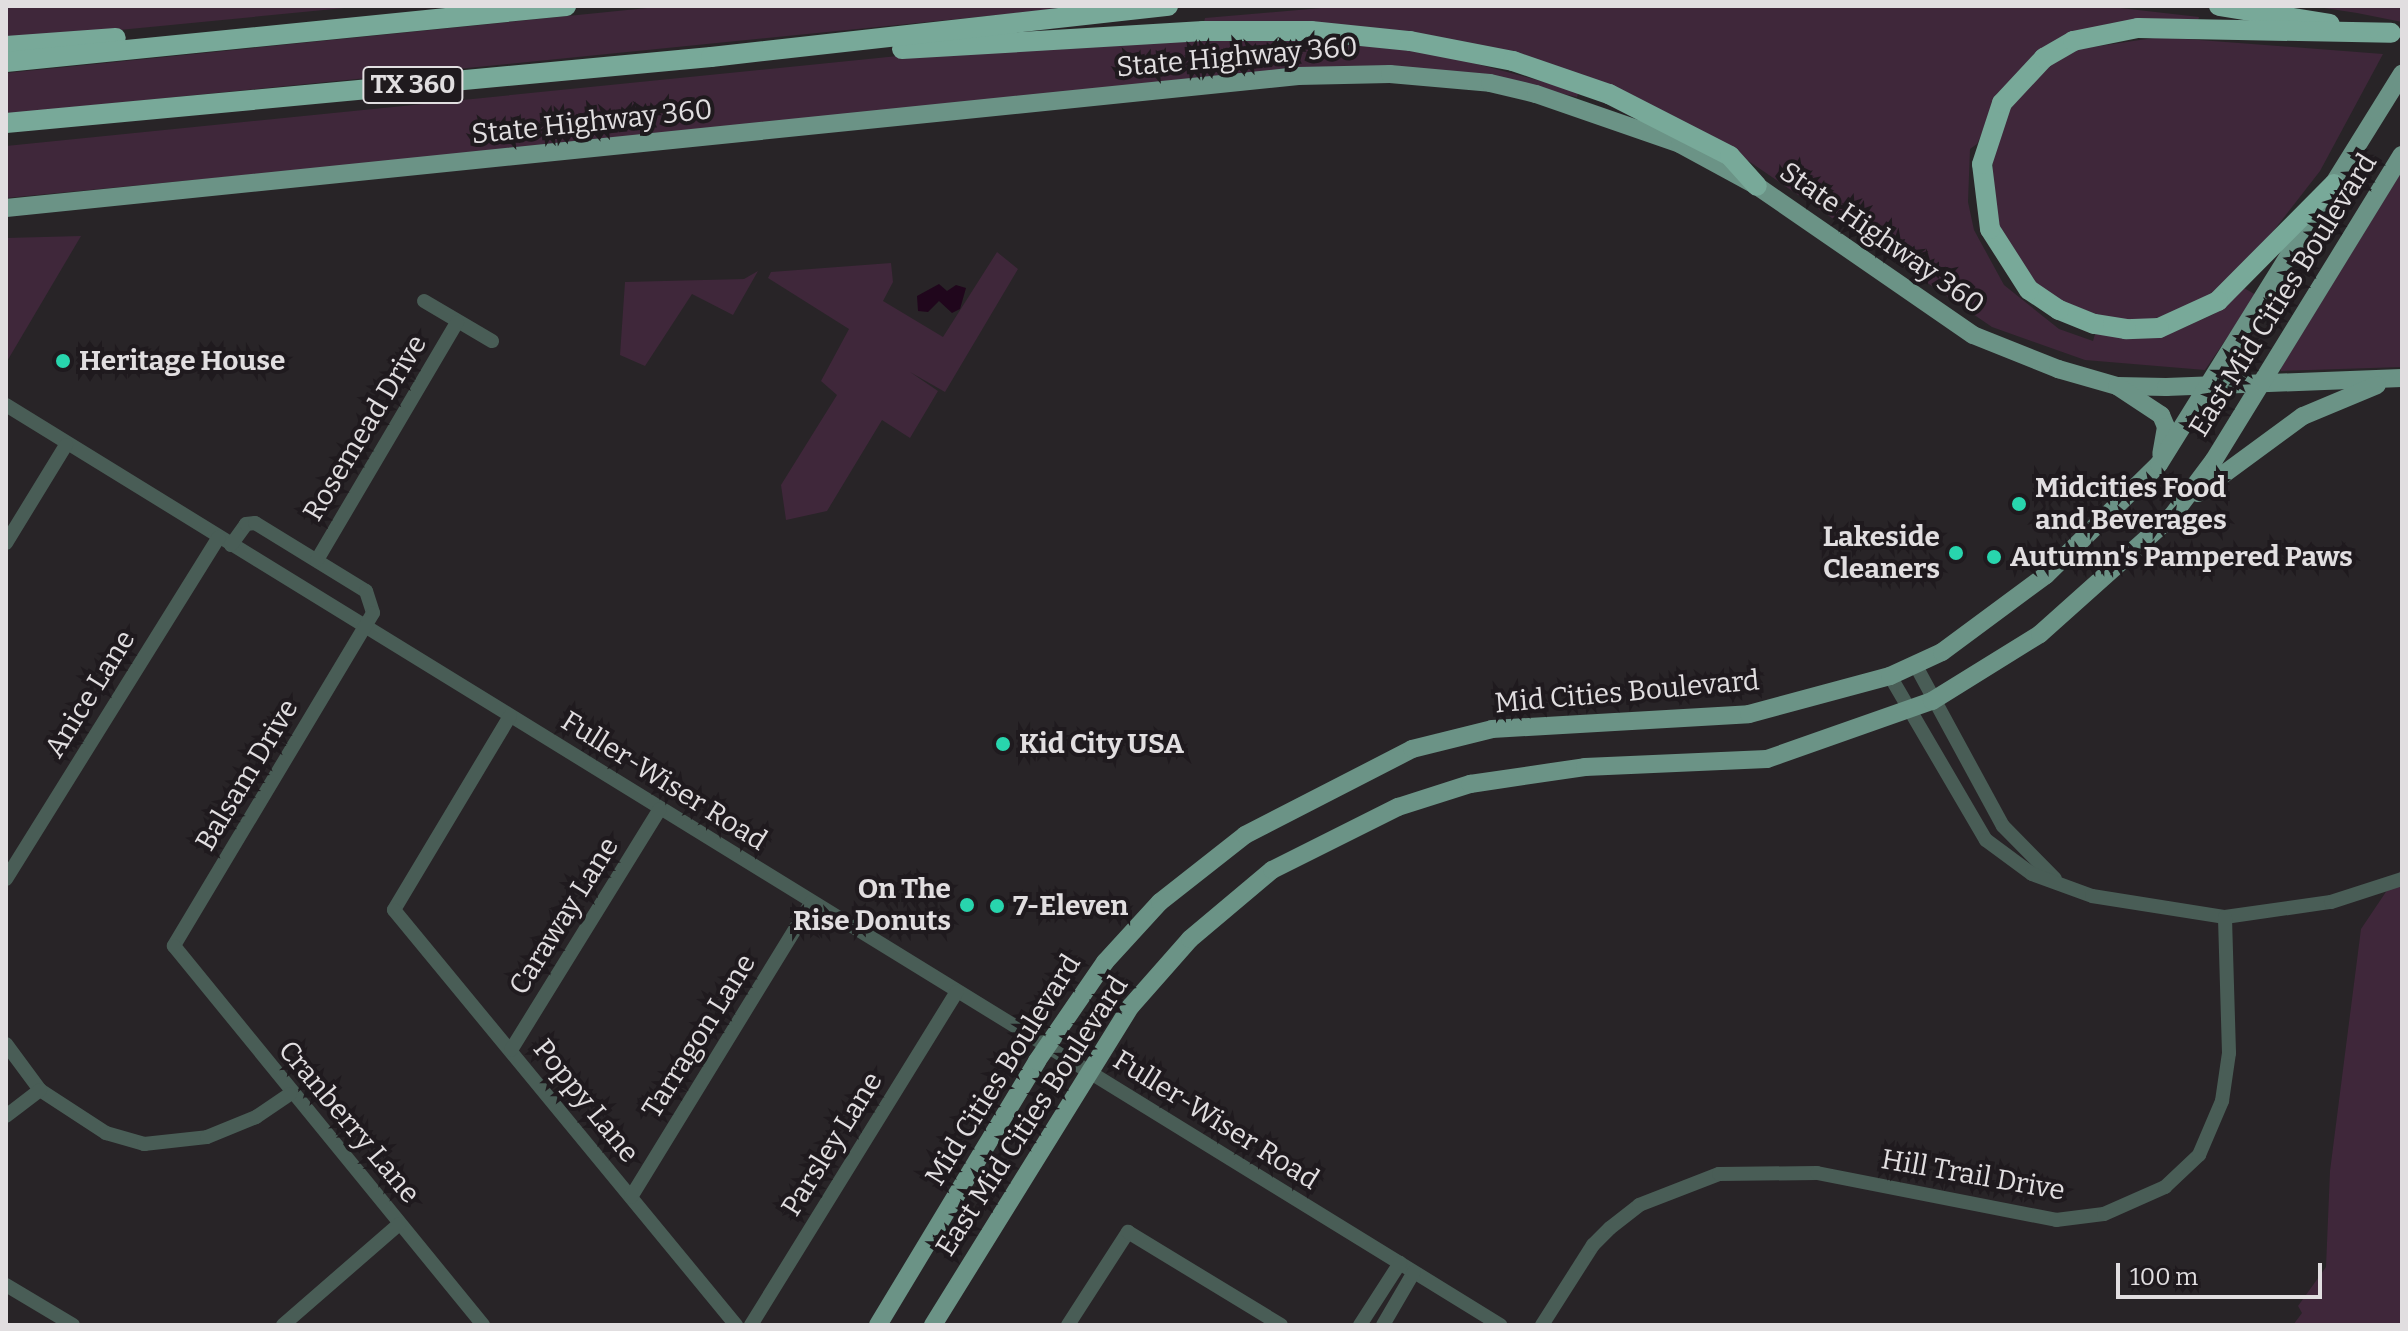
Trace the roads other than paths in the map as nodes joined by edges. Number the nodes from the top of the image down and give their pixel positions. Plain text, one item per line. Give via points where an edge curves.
1 (566, 6) edge
2 (1168, 6) edge
3 (2219, 6) edge
4 (2396, 35) edge
5 (207, 43) junction
6 (6, 46) edge
7 (711, 57) junction
8 (6, 62) edge
9 (2402, 74) edge
10 (116, 113) junction
11 (6, 123) edge
12 (6, 136) edge
13 (2402, 155) edge
14 (2334, 184) junction
15 (1757, 186) junction
16 (6, 208) edge
17 (424, 301) dead end
18 (457, 322) junction
19 (492, 341) dead end
20 (2397, 379) edge
21 (2261, 385) junction
22 (2117, 386) junction
23 (2210, 386) junction
24 (6, 405) edge
25 (66, 445) junction
26 (2159, 464) junction
27 (2172, 516) junction
28 (225, 541) junction
29 (6, 543) edge
30 (317, 560) junction
31 (366, 627) junction
32 (1967, 634) joint
33 (1916, 666) junction
34 (1890, 676) junction
35 (1932, 701) junction
36 (1907, 711) junction
37 (510, 716) junction
38 (660, 809) junction
39 (6, 879) edge
40 (2055, 879) junction
41 (2402, 879) edge
42 (812, 902) junction
43 (2225, 917) junction
44 (177, 950) joint
45 (957, 991) junction
46 (6, 1044) edge
47 (1047, 1046) junction
48 (511, 1050) junction
49 (1087, 1071) junction
50 (40, 1090) junction
51 (290, 1094) junction
52 (6, 1116) edge
53 (631, 1197) junction
54 (399, 1224) junction
55 (1400, 1263) junction
56 (1414, 1272) junction
57 (6, 1285) edge
58 (1277, 1324) edge
59 (73, 1325) edge
60 (283, 1325) edge
61 (483, 1325) edge
62 (736, 1325) edge
63 (751, 1325) edge
64 (878, 1325) edge
65 (933, 1325) edge
66 (1068, 1325) edge
67 (1360, 1325) edge
68 (1383, 1325) edge
69 (1500, 1325) edge
70 (1542, 1325) edge

1 - 5 highway, TX 360
2 - 7 highway, TX 360
3 - 4 highway
4 - 14 highway via 2138,28 2073,41 2044,58 2011,91 1990,132 1982,164 1990,229 2029,290 2071,315 2126,329 2159,328 2218,301
5 - 6 highway via 177,33
5 - 8 highway, TX 360
7 - 10 highway, TX 360
7 - 15 highway via 743,63 1075,35 1358,33 1462,50 1562,76 1651,113 1730,156
9 - 14 main road, East Mid Cities Boulevard
10 - 11 highway, TX 360
10 - 12 highway via 99,127
13 - 21 main road, East Mid Cities Boulevard
14 - 23 main road, East Mid Cities Boulevard
15 - 16 main road, State Highway 360 via 1680,144 1536,94 1436,77 1344,74
15 - 22 main road, State Highway 360 via 1973,335
17 - 18 street, Rosemead Drive
18 - 19 street, Rosemead Drive
18 - 30 street, Rosemead Drive
20 - 21 main road, State Highway 360
20 - 27 main road via 2303,416
21 - 23 main road, State Highway 360
21 - 27 main road, East Mid Cities Boulevard
22 - 23 main road, State Highway 360
22 - 26 main road via 2161,415 2166,427
23 - 26 main road, East Mid Cities Boulevard
24 - 25 street, Fuller-Wiser Road
25 - 28 street, Fuller-Wiser Road
25 - 29 street
26 - 32 main road, East Mid Cities Boulevard via 2046,575
27 - 35 main road, East Mid Cities Boulevard via 2040,634
28 - 30 street, Rosemead Drive via 255,523
28 - 31 street, Fuller-Wiser Road
28 - 39 street, Anice Lane
30 - 31 street, Rosemead Drive via 366,591 373,613
31 - 37 street, Fuller-Wiser Road
31 - 44 street, Balsam Drive via 174,946
32 - 33 main road, Mid Cities Boulevard
33 - 34 main road, Mid Cities Boulevard
33 - 35 street
34 - 36 street
34 - 47 main road, Mid Cities Boulevard via 1749,714 1548,723 1492,729 1412,749 1245,835 1160,902 1105,962
35 - 36 main road, East Mid Cities Boulevard
35 - 40 street via 2003,826
36 - 40 street via 1986,840 2032,874
36 - 49 main road, East Mid Cities Boulevard via 1767,759 1515,774 1398,807 1272,870 1190,939 1131,1006
37 - 38 street, Fuller-Wiser Road
37 - 48 street, Poppy Lane via 394,910
38 - 42 street, Fuller-Wiser Road
38 - 48 street, Caraway Lane
40 - 43 street via 2092,896
41 - 43 street via 2331,902
42 - 45 street, Fuller-Wiser Road
42 - 53 street, Tarragon Lane
43 - 70 street, Hill Trail Drive via 2229,1053 2222,1101 2199,1155 2165,1187 2104,1214 2056,1220 1817,1173 1719,1174 1639,1205 1610,1228 1593,1245
44 - 51 street, Cranberry Lane
45 - 47 street, Fuller-Wiser Road
45 - 63 street, Parsley Lane
46 - 50 street
47 - 49 street, Fuller-Wiser Road
47 - 64 main road, Mid Cities Boulevard
48 - 53 street, Poppy Lane
49 - 55 street, Fuller-Wiser Road
49 - 65 main road, East Mid Cities Boulevard
50 - 51 street via 106,1133 144,1144 207,1137 256,1117
50 - 52 street
51 - 54 street, Cranberry Lane
53 - 62 street, Poppy Lane
54 - 60 street
54 - 61 street, Cranberry Lane
55 - 56 street, Fuller-Wiser Road
55 - 67 street
56 - 68 street
56 - 69 street, Fuller-Wiser Road
57 - 59 street
58 - 66 street via 1128,1232

